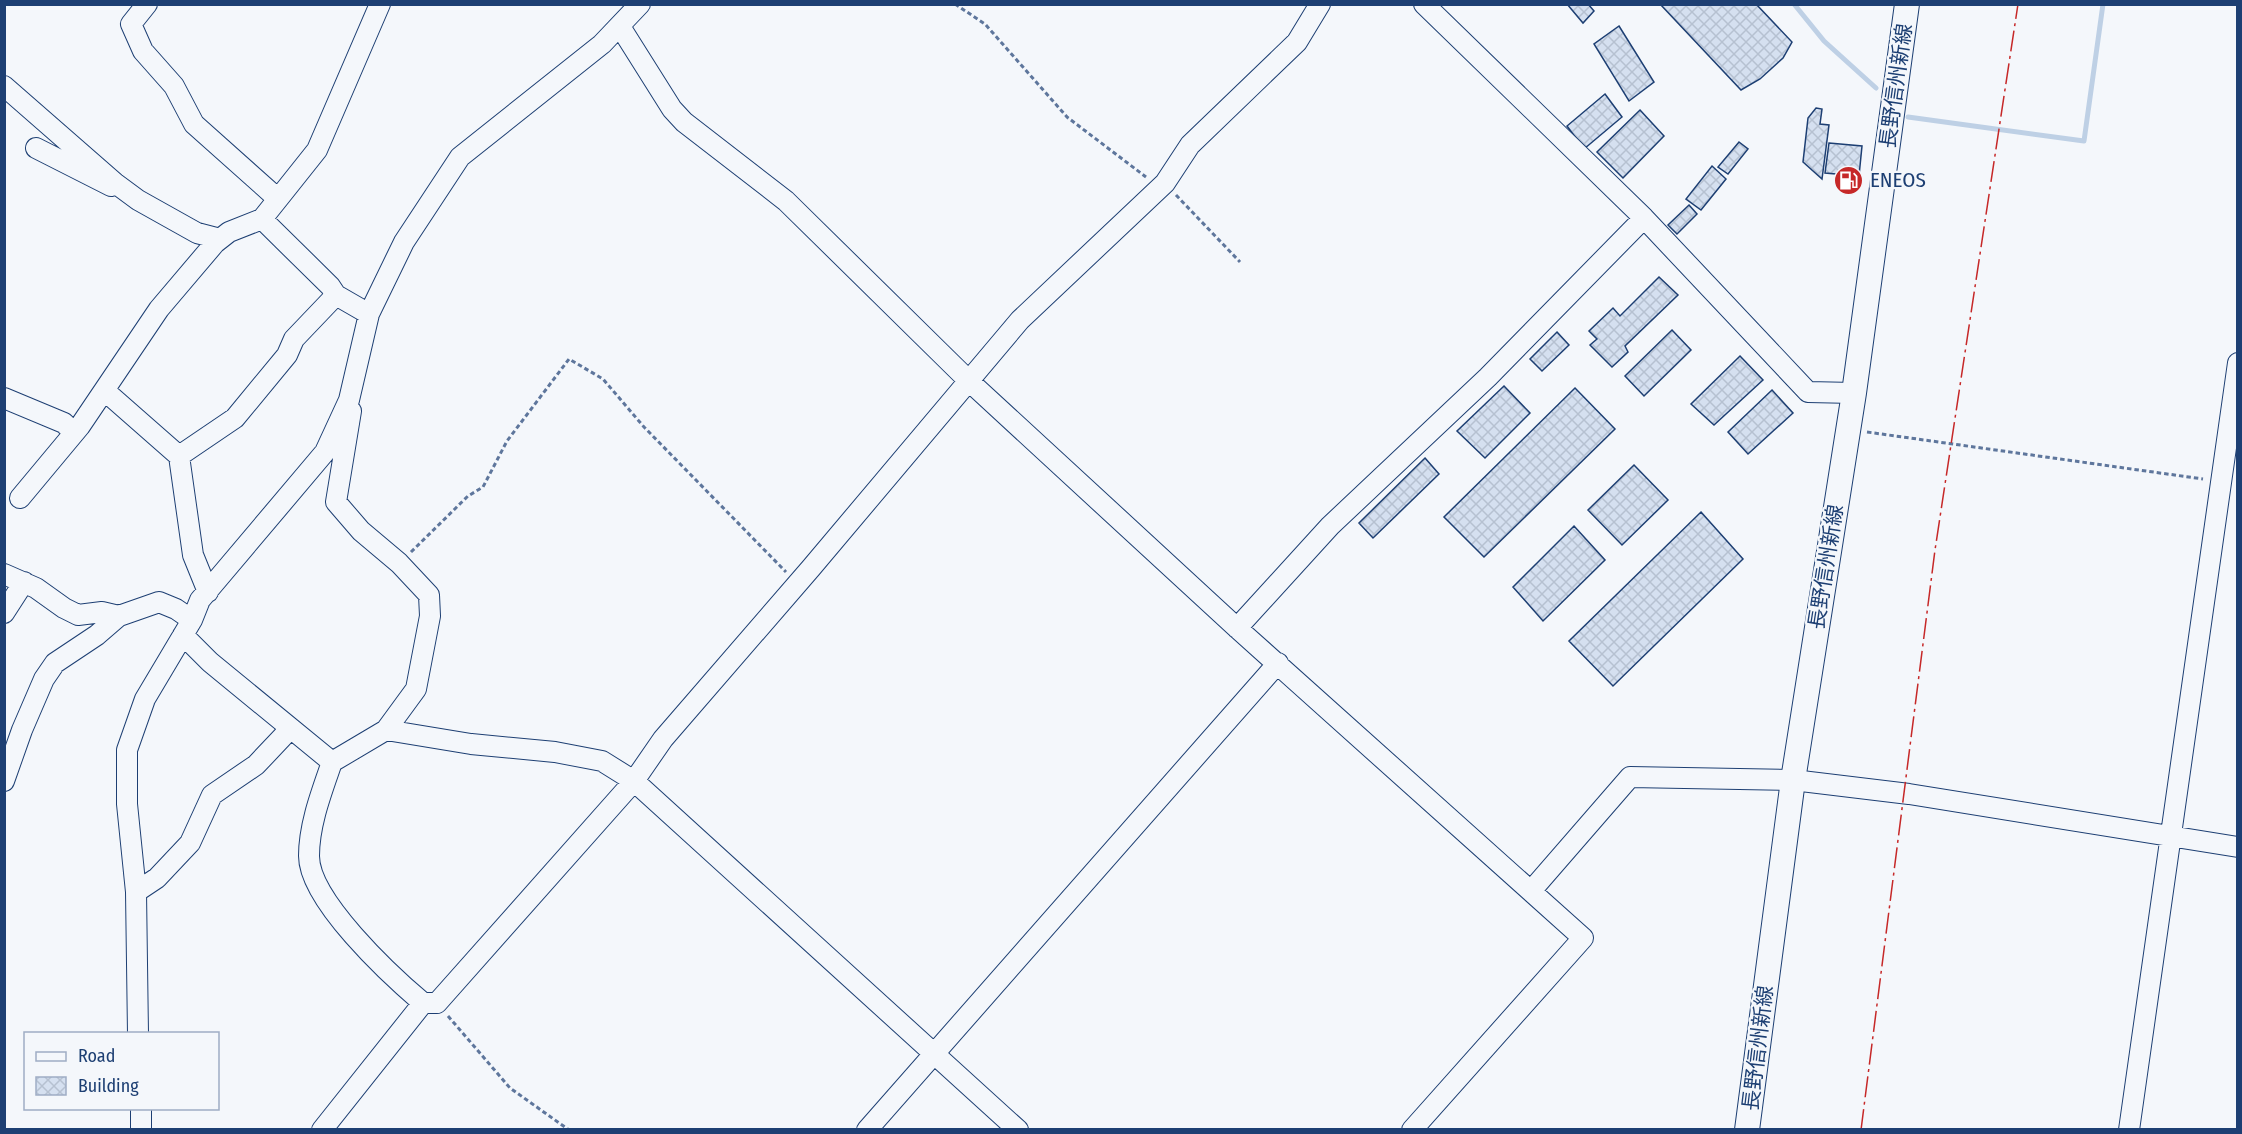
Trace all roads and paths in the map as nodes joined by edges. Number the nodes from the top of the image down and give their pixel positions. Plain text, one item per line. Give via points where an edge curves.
1 (147, 4) edge
2 (380, 4) edge
3 (640, 4) edge
4 (955, 4) edge
5 (1320, 4) edge
6 (1424, 4) edge
7 (1907, 4) edge
8 (621, 28) junction
9 (4, 86) edge
10 (36, 148) dead end
11 (1164, 183) junction
12 (131, 195) junction
13 (278, 199) junction
14 (1644, 218) junction
15 (262, 219) junction
16 (220, 239) junction
17 (1240, 262) dead end
18 (336, 295) junction
19 (369, 314) junction
20 (2238, 363) edge
21 (970, 382) junction
22 (105, 391) junction
23 (1854, 393) junction
24 (4, 398) edge
25 (349, 400) junction
26 (1848, 429) junction
27 (74, 433) junction
28 (179, 456) junction
29 (2220, 482) junction
30 (20, 498) dead end
31 (399, 563) junction
32 (4, 574) edge
33 (24, 582) junction
34 (798, 584) junction
35 (208, 592) junction
36 (4, 613) edge
37 (119, 616) junction
38 (188, 627) junction
39 (1237, 628) junction
40 (1278, 663) junction
41 (290, 729) junction
42 (386, 730) junction
43 (332, 762) junction
44 (634, 780) junction
45 (1793, 780) junction
46 (4, 781) edge
47 (2169, 837) junction
48 (2238, 847) edge
49 (1531, 891) junction
50 (136, 892) junction
51 (430, 1003) junction
52 (138, 1032) edge
53 (935, 1054) junction
54 (141, 1110) edge
55 (141, 1130) edge
56 (322, 1130) edge
57 (569, 1130) edge
58 (867, 1130) edge
59 (1018, 1130) edge
60 (1412, 1130) edge
61 (1747, 1130) edge
62 (2129, 1130) edge

1 - 13 street via 131,24 143,51 174,86 194,124
2 - 13 street via 317,150
3 - 8 street
4 - 11 path via 985,24 1067,117 1141,175
5 - 11 street via 1297,42 1190,145
6 - 14 street
7 - 23 main road, 長野信州新線
8 - 19 street via 460,157 404,242
8 - 21 street via 684,122 786,201
9 - 12 street
10 - 12 street
11 - 17 path
11 - 21 street via 1020,320
12 - 16 street via 198,233
13 - 15 street
14 - 23 street via 1808,392
14 - 39 street via 1488,377 1330,526
15 - 16 street
15 - 18 street
16 - 22 street via 159,309
18 - 19 street
18 - 28 street via 294,339 287,355 235,418
19 - 25 street
20 - 29 street
21 - 34 street via 886,476
21 - 39 street
22 - 27 street
22 - 28 street
23 - 26 main road, 長野信州新線
24 - 27 street via 64,423
25 - 31 street via 351,414 336,502 361,531
25 - 35 street via 325,452
26 - 29 path
26 - 45 main road, 長野信州新線
27 - 30 street
28 - 35 street via 193,555
29 - 47 street
31 - 34 path via 468,496 483,487 507,441 569,359 603,379 644,427
31 - 42 street via 429,595 430,616 416,689
32 - 33 street
33 - 36 street
33 - 37 street via 78,615 102,612
34 - 44 street via 663,739
35 - 38 street
37 - 38 street via 159,602 176,609
37 - 46 street via 55,663 44,679
38 - 41 street via 210,662
38 - 50 street via 145,699 127,750
39 - 40 street
40 - 49 street
40 - 53 street
41 - 43 street
41 - 50 street via 256,765 212,795 190,843 157,878
42 - 43 street
42 - 44 street via 603,762
43 - 51 street via 317,807 309,857 316,879 329,904 384,970
44 - 51 street
44 - 53 street
45 - 47 street via 1909,794
45 - 49 street via 1630,777
45 - 61 main road, 長野信州新線
47 - 48 street
47 - 62 street
49 - 60 street via 1583,938
50 - 52 street
51 - 56 street
51 - 57 path via 510,1088
53 - 58 street
53 - 59 street
54 - 55 street

